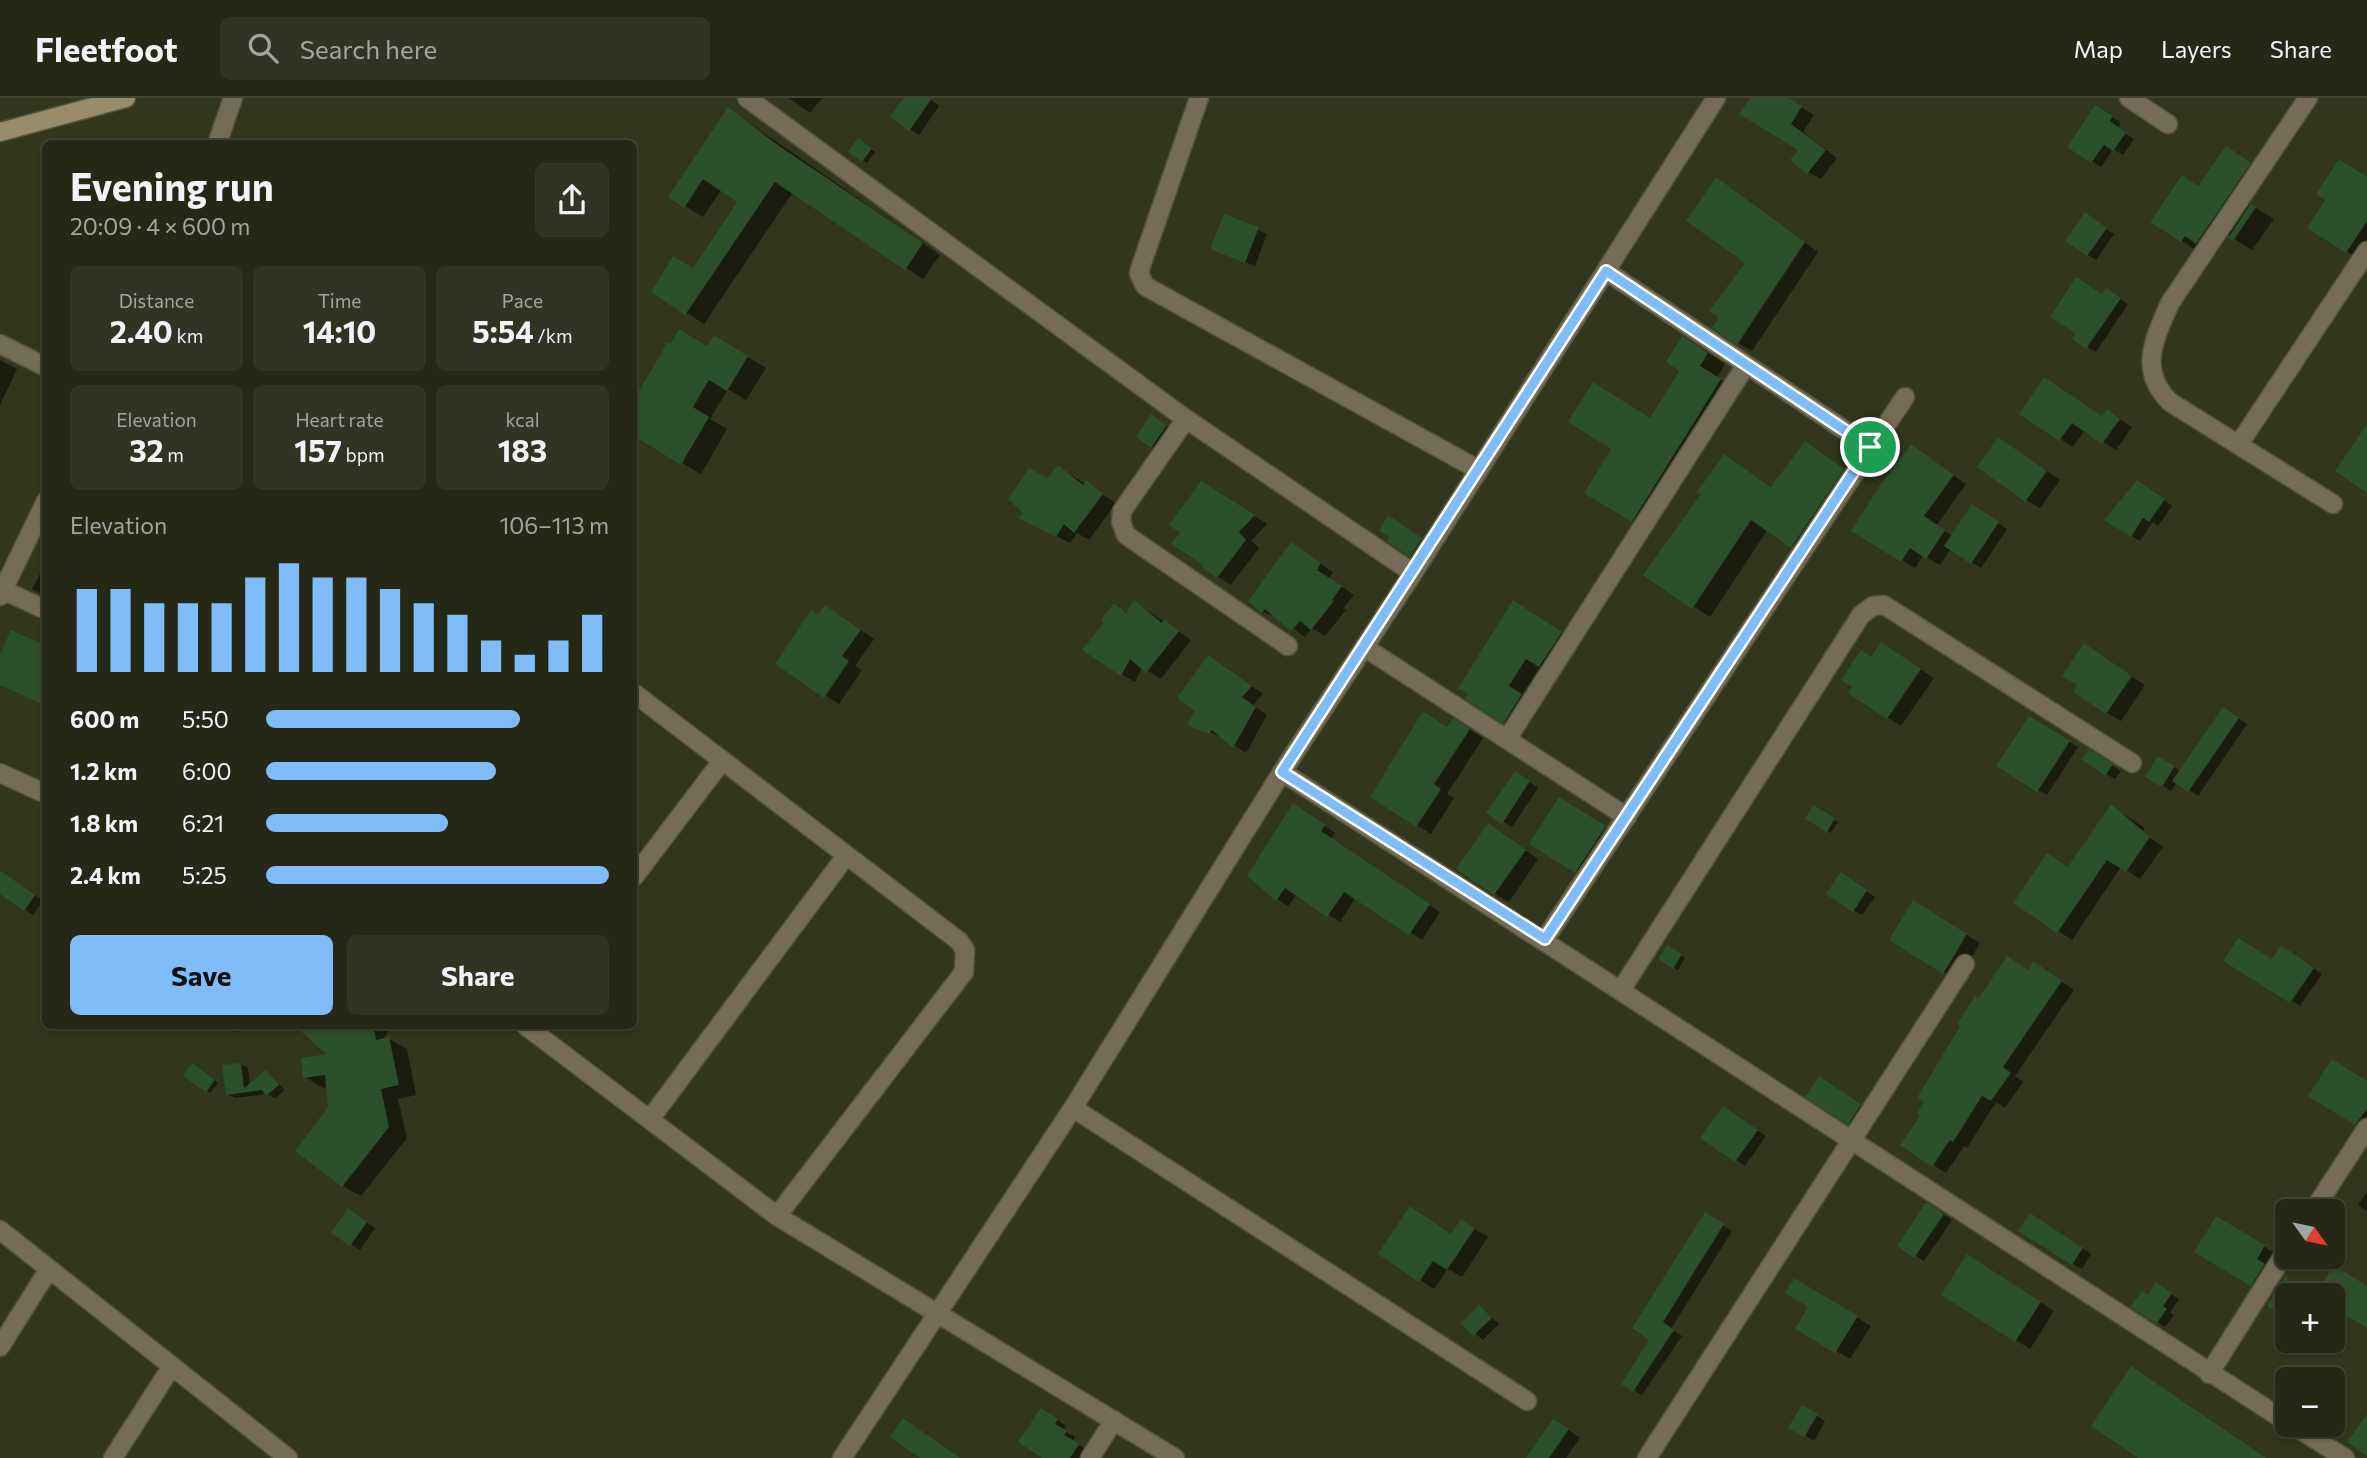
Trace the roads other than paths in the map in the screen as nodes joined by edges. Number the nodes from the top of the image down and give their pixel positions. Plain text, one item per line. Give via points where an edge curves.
1 (126, 98) edge
2 (233, 98) edge
3 (747, 98) edge
4 (1199, 98) edge
5 (1716, 98) edge
6 (2129, 98) edge
7 (2308, 98) edge
8 (2168, 124) dead end
9 (0, 132) edge
10 (218, 140) edge
11 (2367, 251) edge
12 (1606, 271) junction
13 (0, 344) edge
14 (42, 365) edge
15 (1746, 365) junction
16 (1905, 397) dead end
17 (1186, 419) junction
18 (2239, 444) junction
19 (1870, 447) junction
20 (1479, 470) junction
21 (2333, 504) dead end
22 (42, 509) edge
23 (1413, 573) junction
24 (1, 593) edge
25 (42, 608) edge
26 (1288, 646) dead end
27 (1364, 647) junction
28 (637, 696) edge
29 (1507, 739) junction
30 (722, 761) junction
31 (2132, 762) dead end
32 (1282, 772) junction
33 (0, 773) edge
34 (42, 792) edge
35 (1627, 817) junction
36 (846, 856) junction
37 (637, 873) edge
38 (1545, 939) junction
39 (1965, 964) dead end
40 (1621, 990) junction
41 (530, 1029) edge
42 (1073, 1108) junction
43 (650, 1119) junction
44 (2367, 1128) edge
45 (1852, 1138) junction
46 (2321, 1199) edge
47 (777, 1216) junction
48 (0, 1230) edge
49 (49, 1269) junction
50 (2276, 1269) edge
51 (937, 1314) junction
52 (0, 1347) edge
53 (172, 1366) junction
54 (2209, 1374) junction
55 (1527, 1401) dead end
56 (2275, 1414) edge
57 (1114, 1420) junction
58 (2311, 1437) edge
59 (113, 1458) edge
60 (288, 1458) edge
61 (842, 1458) edge
62 (1090, 1458) edge
63 (1175, 1458) edge
64 (1647, 1458) edge
65 (2345, 1458) edge

1 - 9 main road
2 - 10 street
3 - 17 street
4 - 20 street via 1141,266 1145,286
5 - 12 street
6 - 8 street
7 - 18 street via 2170,303 2153,351 2151,378 2158,390
11 - 18 street
12 - 15 street
12 - 20 street
13 - 14 street
15 - 19 street
15 - 29 street
16 - 19 street
17 - 23 street
17 - 26 street via 1122,511 1126,535
18 - 21 street
19 - 35 street
20 - 23 street
22 - 24 street
23 - 27 street
24 - 25 street
27 - 29 street
27 - 32 street
28 - 30 street
29 - 35 street
30 - 36 street
30 - 37 street
31 - 40 street via 1884,605 1873,606 1861,615
32 - 38 street
32 - 42 street
33 - 34 street
35 - 38 street
36 - 43 street
36 - 47 street via 959,941 967,960 964,972
38 - 40 street
39 - 45 street
40 - 45 street
41 - 43 street
42 - 51 street
42 - 55 street
43 - 47 street
44 - 46 street
45 - 54 street
45 - 64 street
47 - 51 street
48 - 49 street
49 - 52 street
49 - 53 street
50 - 54 street
51 - 57 street
51 - 61 street
53 - 59 street
53 - 60 street
54 - 56 street
57 - 62 street
57 - 63 street
58 - 65 street

